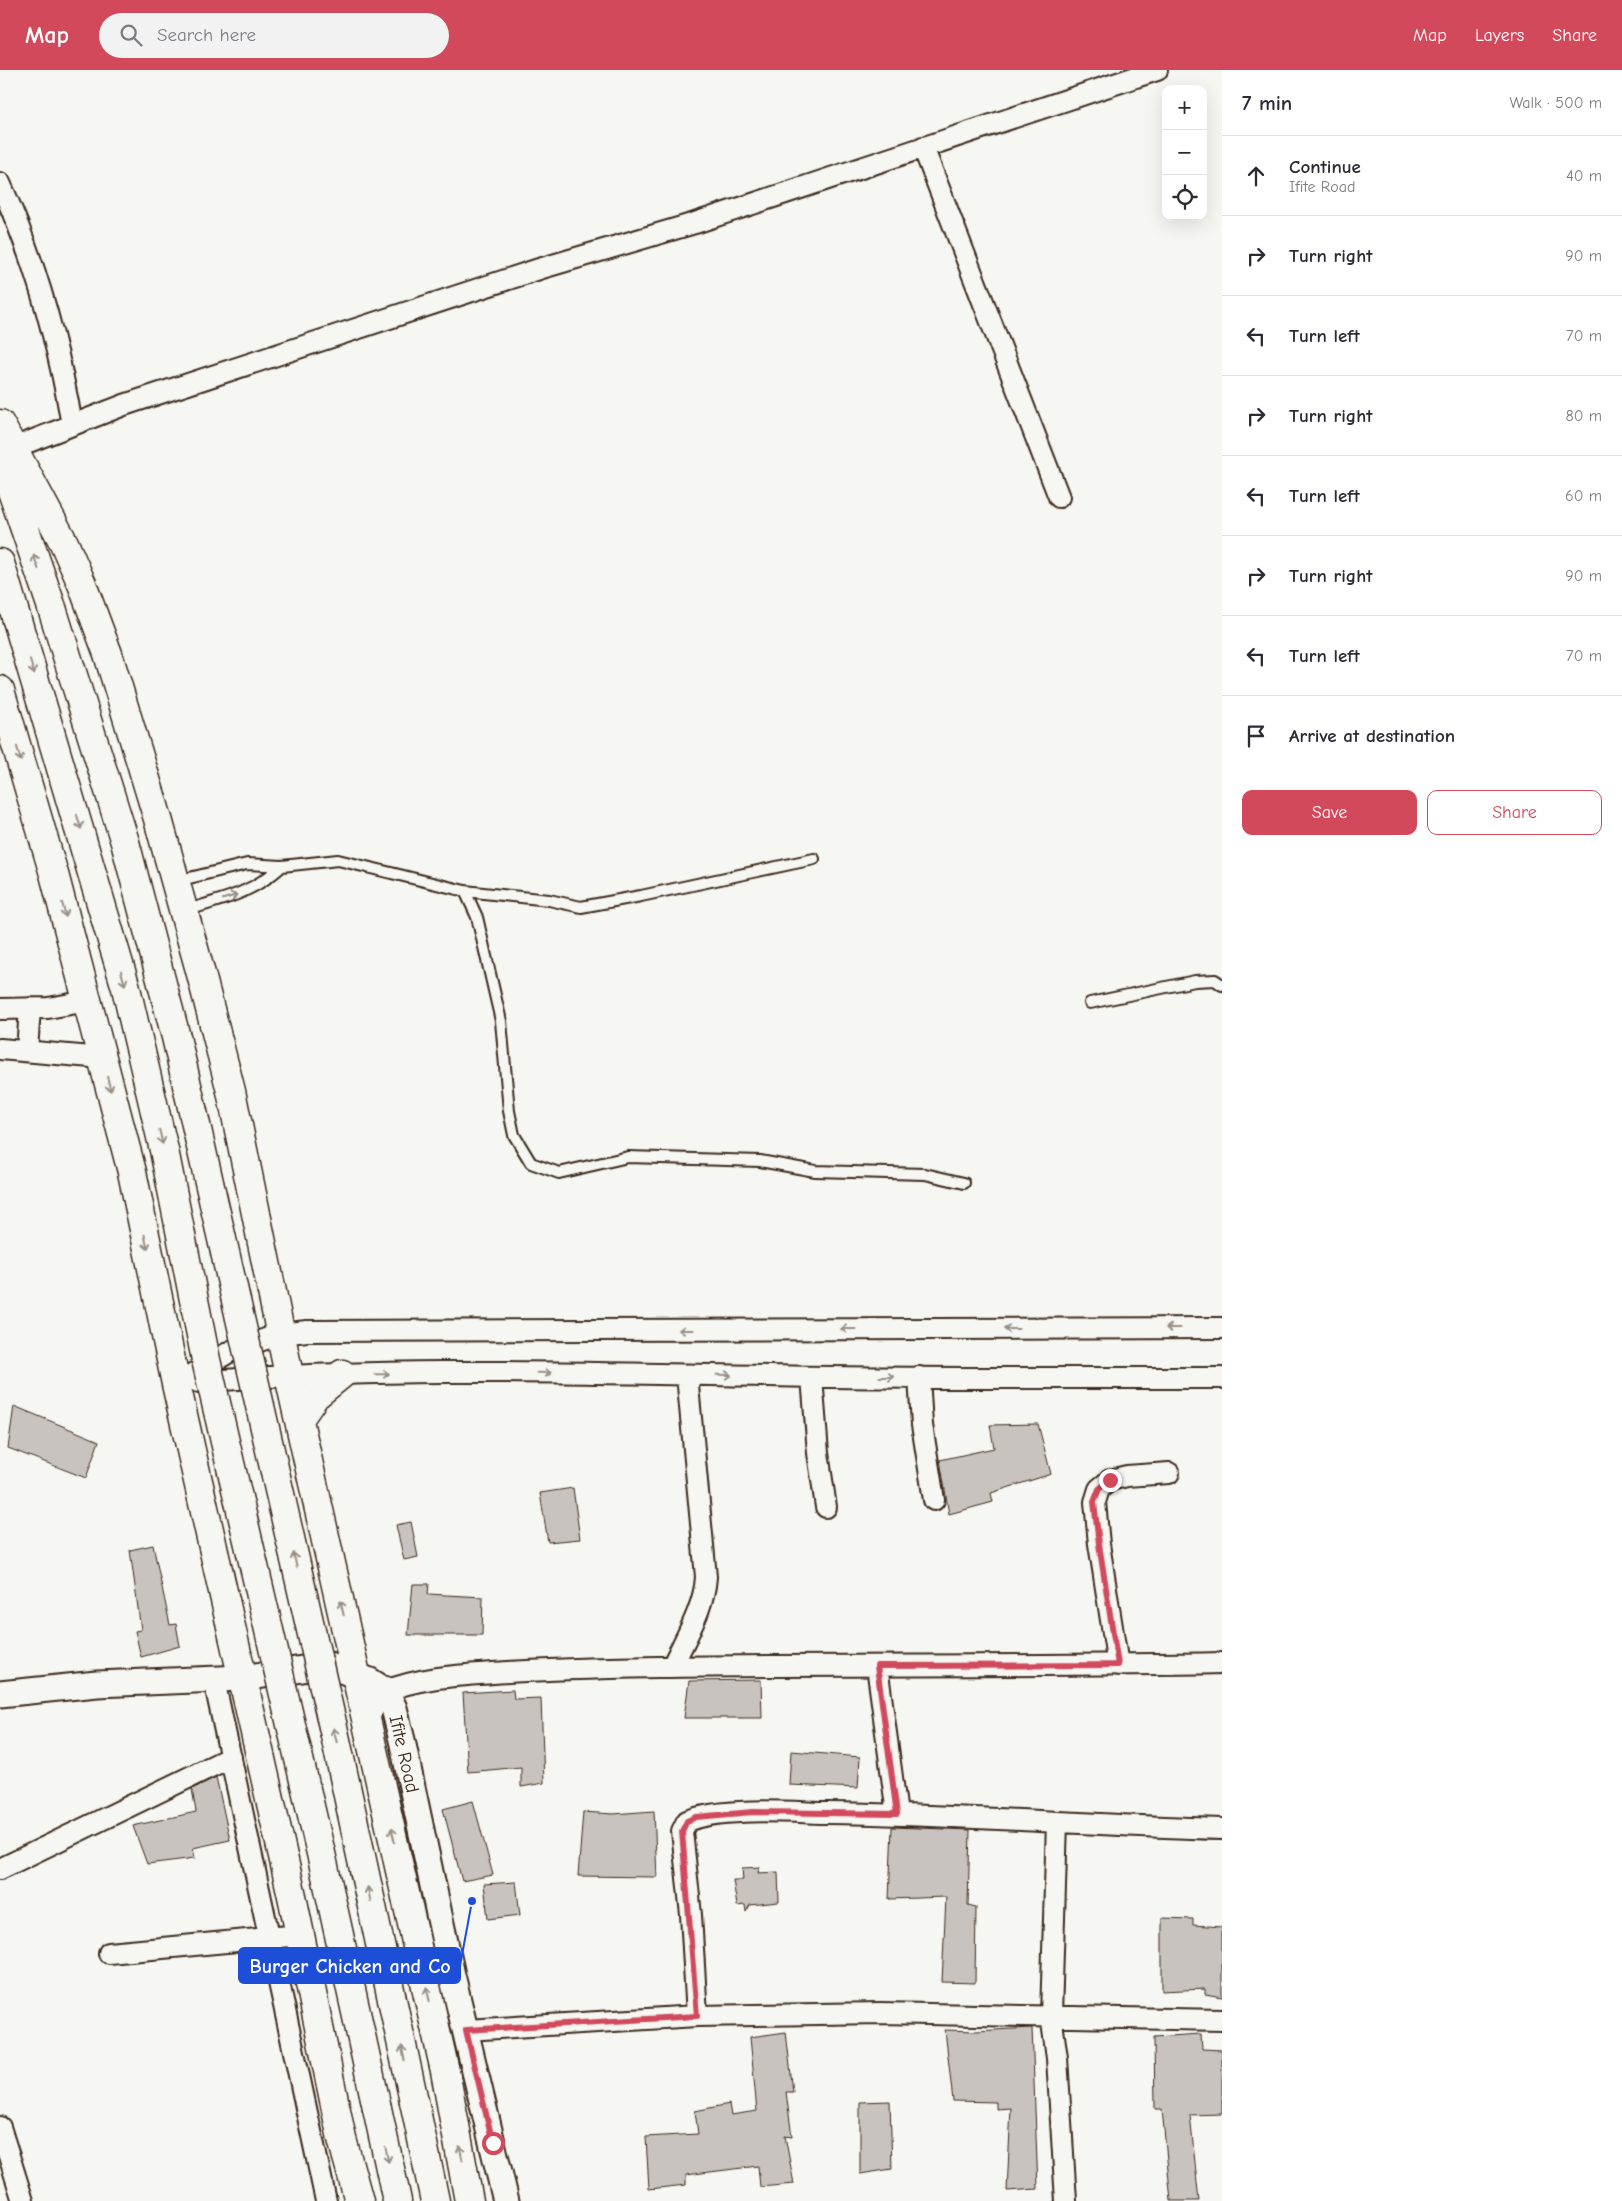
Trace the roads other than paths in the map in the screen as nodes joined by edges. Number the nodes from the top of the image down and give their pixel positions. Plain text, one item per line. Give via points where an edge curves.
1 (1157, 70) edge
2 (923, 147) junction
3 (0, 183) edge
4 (0, 424) edge
5 (72, 425) junction
6 (6, 452) edge
7 (1059, 497) dead end
8 (0, 564) edge
9 (1, 697) edge
10 (814, 859) dead end
11 (282, 866) junction
12 (176, 881) junction
13 (465, 891) junction
14 (184, 911) junction
15 (1222, 986) edge
16 (88, 1001) junction
17 (1090, 1003) dead end
18 (30, 1008) junction
19 (0, 1009) edge
20 (0, 1049) edge
21 (27, 1052) junction
22 (102, 1058) junction
23 (964, 1183) dead end
24 (1222, 1328) edge
25 (280, 1334) junction
26 (342, 1374) junction
27 (289, 1375) junction
28 (687, 1375) junction
29 (812, 1377) junction
30 (919, 1377) junction
31 (1222, 1378) edge
32 (176, 1384) junction
33 (299, 1419) junction
34 (1169, 1473) dead end
35 (934, 1500) dead end
36 (826, 1507) dead end
37 (349, 1639) junction
38 (1222, 1663) edge
39 (329, 1665) junction
40 (1118, 1665) junction
41 (877, 1666) junction
42 (672, 1667) junction
43 (357, 1676) junction
44 (243, 1678) junction
45 (214, 1680) junction
46 (386, 1692) junction
47 (0, 1694) edge
48 (366, 1715) junction
49 (231, 1758) junction
50 (897, 1814) junction
51 (1058, 1822) junction
52 (1222, 1829) edge
53 (0, 1869) edge
54 (300, 1935) junction
55 (270, 1938) junction
56 (109, 1952) dead end
57 (1051, 2015) junction
58 (697, 2016) junction
59 (1222, 2020) edge
60 (466, 2030) junction
61 (0, 2127) edge
62 (22, 2201) edge
63 (326, 2201) edge
64 (358, 2201) edge
65 (397, 2201) edge
66 (435, 2201) edge
67 (469, 2201) edge
68 (506, 2201) edge
69 (1066, 2201) edge

1 - 2 street
2 - 5 street via 695,223 530,272 274,355
2 - 7 street
3 - 5 street via 45,308
4 - 6 highway
5 - 6 street
6 - 12 highway via 64,543 82,584 110,663
66 -> 6 highway, bridge via 336,1740 176,1037 126,842
8 -> 65 highway, bridge via 126,988 164,1150 206,1360 323,1862
9 -> 16 highway
10 - 13 lane via 581,907 549,900
11 - 12 lane via 248,864
11 - 13 lane via 338,860
14 -> 11 lane via 245,893 265,882
12 - 14 highway
13 - 23 lane via 477,917 501,1020 514,1135 531,1163 559,1173 628,1157 760,1162 815,1171 925,1174
14 - 25 highway via 231,1091
15 - 17 lane via 1215,980 1195,981
16 - 18 street
16 - 22 highway
18 - 19 street
18 - 21 street
20 - 21 street
21 - 22 street
22 -> 32 highway via 132,1172
24 -> 25 street via 316,1331
25 - 27 highway
25 - 32 street via 231,1351
26 - 27 street
26 -> 28 street
26 - 33 highway via 315,1396
27 - 32 street
27 - 33 highway
28 -> 29 street
28 - 42 street via 706,1577 699,1610
29 -> 30 street
29 - 36 street
30 - 31 street
30 - 35 street via 922,1425
32 - 44 highway
37 -> 33 highway
34 - 40 street via 1110,1480 1099,1489 1094,1502
37 - 39 highway via 338,1658
37 - 43 highway
38 - 40 street
39 - 43 street, Ifite Road
39 - 44 street
40 - 41 street
41 - 42 street
41 - 50 street
42 - 46 street via 438,1677 407,1683
43 - 46 street, Ifite Road
43 - 48 highway
44 - 45 street
44 - 54 highway
45 - 47 street via 97,1684
45 - 49 street
46 - 48 highway via 371,1704
46 - 60 street, Ifite Road via 394,1708 402,1740
67 -> 48 highway via 445,2071
49 - 53 street
49 - 55 street
50 - 51 street
50 - 58 street via 753,1812 696,1817 687,1821 682,1831
51 - 52 street
51 - 57 street
54 - 55 street
54 - 64 highway
55 - 56 street
55 - 63 street
57 - 58 street
57 - 59 street
57 - 69 street via 1057,2058
58 - 60 street
60 - 68 street, Ifite Road
61 - 62 street

